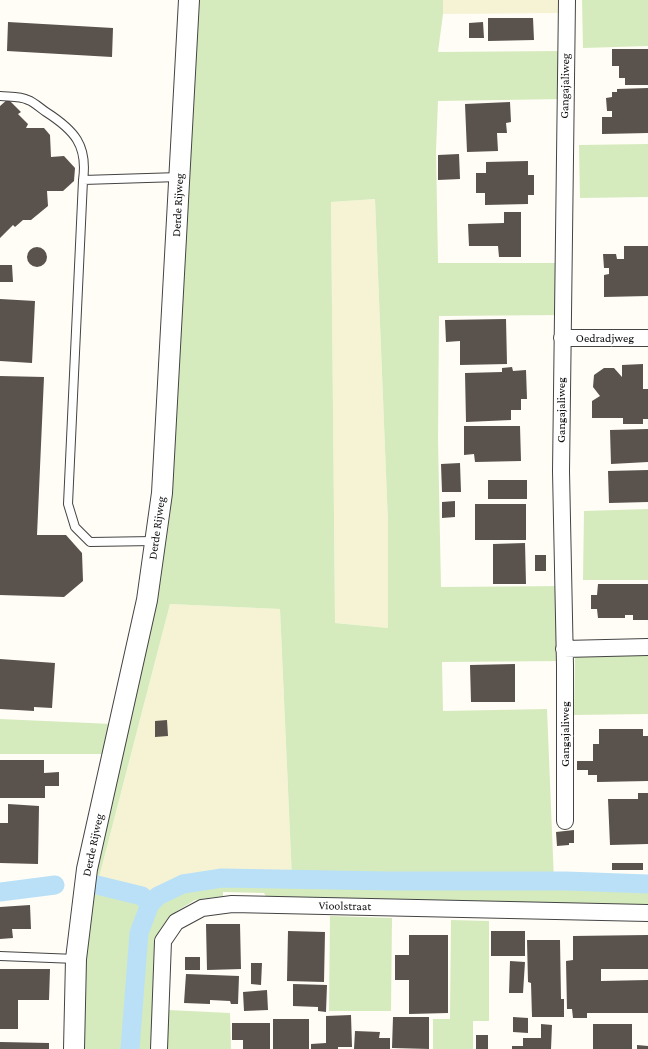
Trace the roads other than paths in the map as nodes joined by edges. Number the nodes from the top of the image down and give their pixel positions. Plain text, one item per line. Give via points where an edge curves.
1 (189, 0) edge
2 (567, 0) edge
3 (0, 96) edge
4 (180, 177) junction
5 (83, 180) junction
6 (562, 338) junction
7 (648, 338) edge
8 (155, 542) junction
9 (648, 647) edge
10 (564, 649) junction
11 (565, 821) dead end
12 (648, 913) edge
13 (0, 956) edge
14 (76, 959) junction
15 (74, 1049) edge
16 (159, 1049) edge

1 - 4 street, Derde Rijweg
2 - 6 street, Gangajaliweg
3 - 5 lane via 28,100 74,133 83,150
4 - 5 lane
4 - 8 street, Derde Rijweg via 162,493
5 - 8 lane via 68,504 74,527 90,542
6 - 7 street, Oedradjweg
6 - 10 street, Gangajaliweg
8 - 14 street, Derde Rijweg via 147,600 87,869
9 - 10 street
10 - 11 street, Gangajaliweg
12 - 16 street, Vioolstraat via 232,904 202,908 176,922 163,941
13 - 14 lane
14 - 15 street, Derde Rijweg

